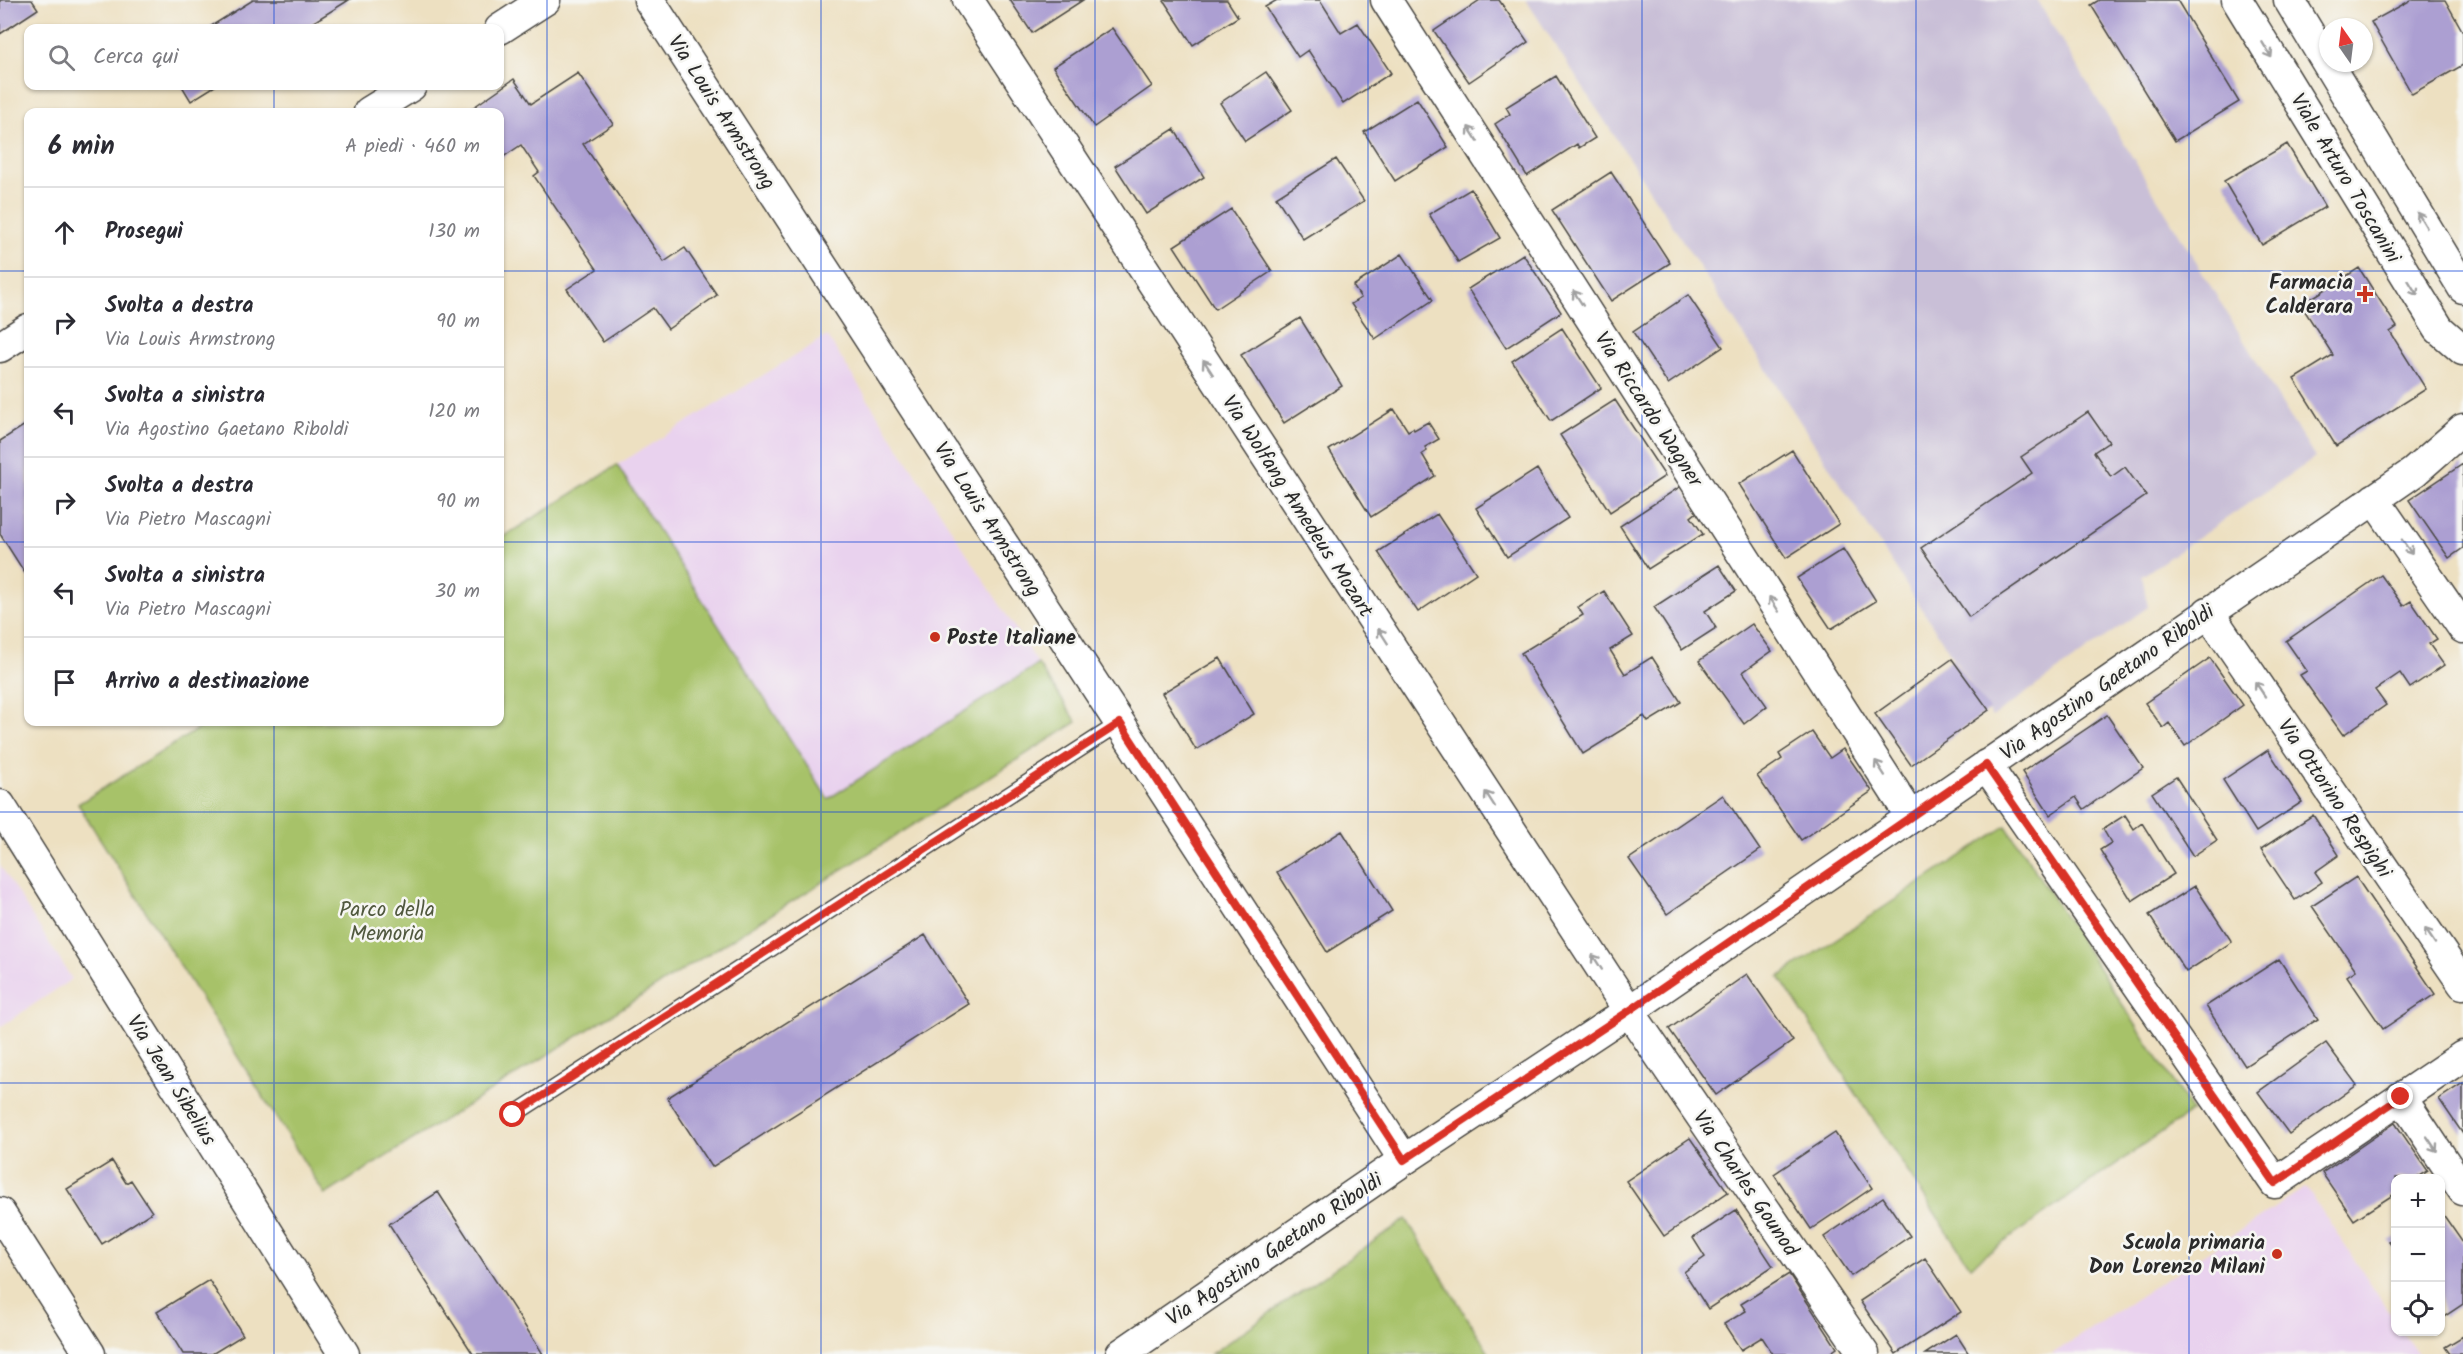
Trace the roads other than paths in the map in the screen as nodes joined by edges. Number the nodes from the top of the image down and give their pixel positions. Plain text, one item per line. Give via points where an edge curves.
1 (545, 0) edge
2 (649, 0) edge
3 (968, 0) edge
4 (1386, 0) edge
5 (2237, 0) edge
6 (2289, 0) edge
7 (504, 26) edge
8 (405, 90) edge
9 (375, 108) edge
10 (2463, 288) edge
11 (24, 332) edge
12 (0, 347) edge
13 (2463, 350) edge
14 (2463, 429) edge
15 (2374, 499) junction
16 (2208, 612) junction
17 (2463, 628) edge
18 (1120, 723) junction
19 (1986, 765) junction
20 (0, 805) edge
21 (1911, 817) junction
22 (2463, 984) edge
23 (1629, 1011) junction
24 (2463, 1056) edge
25 (2401, 1097) junction
26 (513, 1115) dead end
27 (1404, 1160) junction
28 (2463, 1190) edge
29 (0, 1213) edge
30 (90, 1354) edge
31 (344, 1354) edge
32 (1121, 1354) edge
33 (1864, 1354) edge

1 - 7 street
2 - 18 street, Via Louis Armstrong
23 -> 3 street, Via Wolfang Amedeus Mozart
21 -> 4 street, Via Riccardo Wagner
5 -> 13 street, Viale Arturo Toscanini via 2439,330
10 -> 6 street, Viale Arturo Toscanini
8 - 9 street
11 - 12 street
14 - 15 street, Via Agostino Gaetano Riboldi via 2431,459
15 - 16 street, Via Agostino Gaetano Riboldi
15 -> 17 street
16 - 19 street, Via Agostino Gaetano Riboldi
22 -> 16 street, Via Ottorino Respighi
18 - 26 lane
18 - 27 street, Via Louis Armstrong
19 - 21 street, Via Agostino Gaetano Riboldi
19 - 25 street via 2275,1183
20 - 31 street, Via Jean Sibelius
21 - 23 street, Via Agostino Gaetano Riboldi
23 - 27 street, Via Agostino Gaetano Riboldi
23 - 33 street, Via Charles Gounod
24 - 25 street
25 -> 28 street
27 - 32 street, Via Agostino Gaetano Riboldi
29 - 30 street

